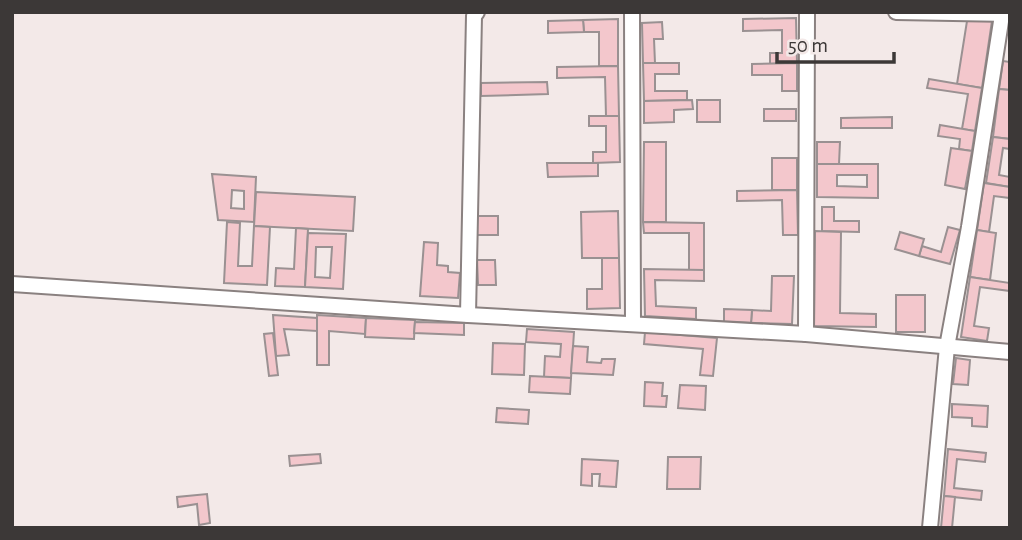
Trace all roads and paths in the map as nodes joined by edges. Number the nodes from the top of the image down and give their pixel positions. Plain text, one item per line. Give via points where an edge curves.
1 (477, 12) edge
2 (632, 12) edge
3 (807, 12) edge
4 (896, 12) edge
5 (1006, 14) edge
6 (12, 284) edge
7 (468, 315) junction
8 (633, 324) junction
9 (806, 334) junction
10 (947, 347) junction
11 (1010, 352) edge
12 (930, 528) edge

1 - 7 street
2 - 8 street
3 - 9 street
4 - 5 street
5 - 10 street
6 - 7 street
7 - 8 street
8 - 9 street
9 - 10 street
10 - 11 street
10 - 12 street

